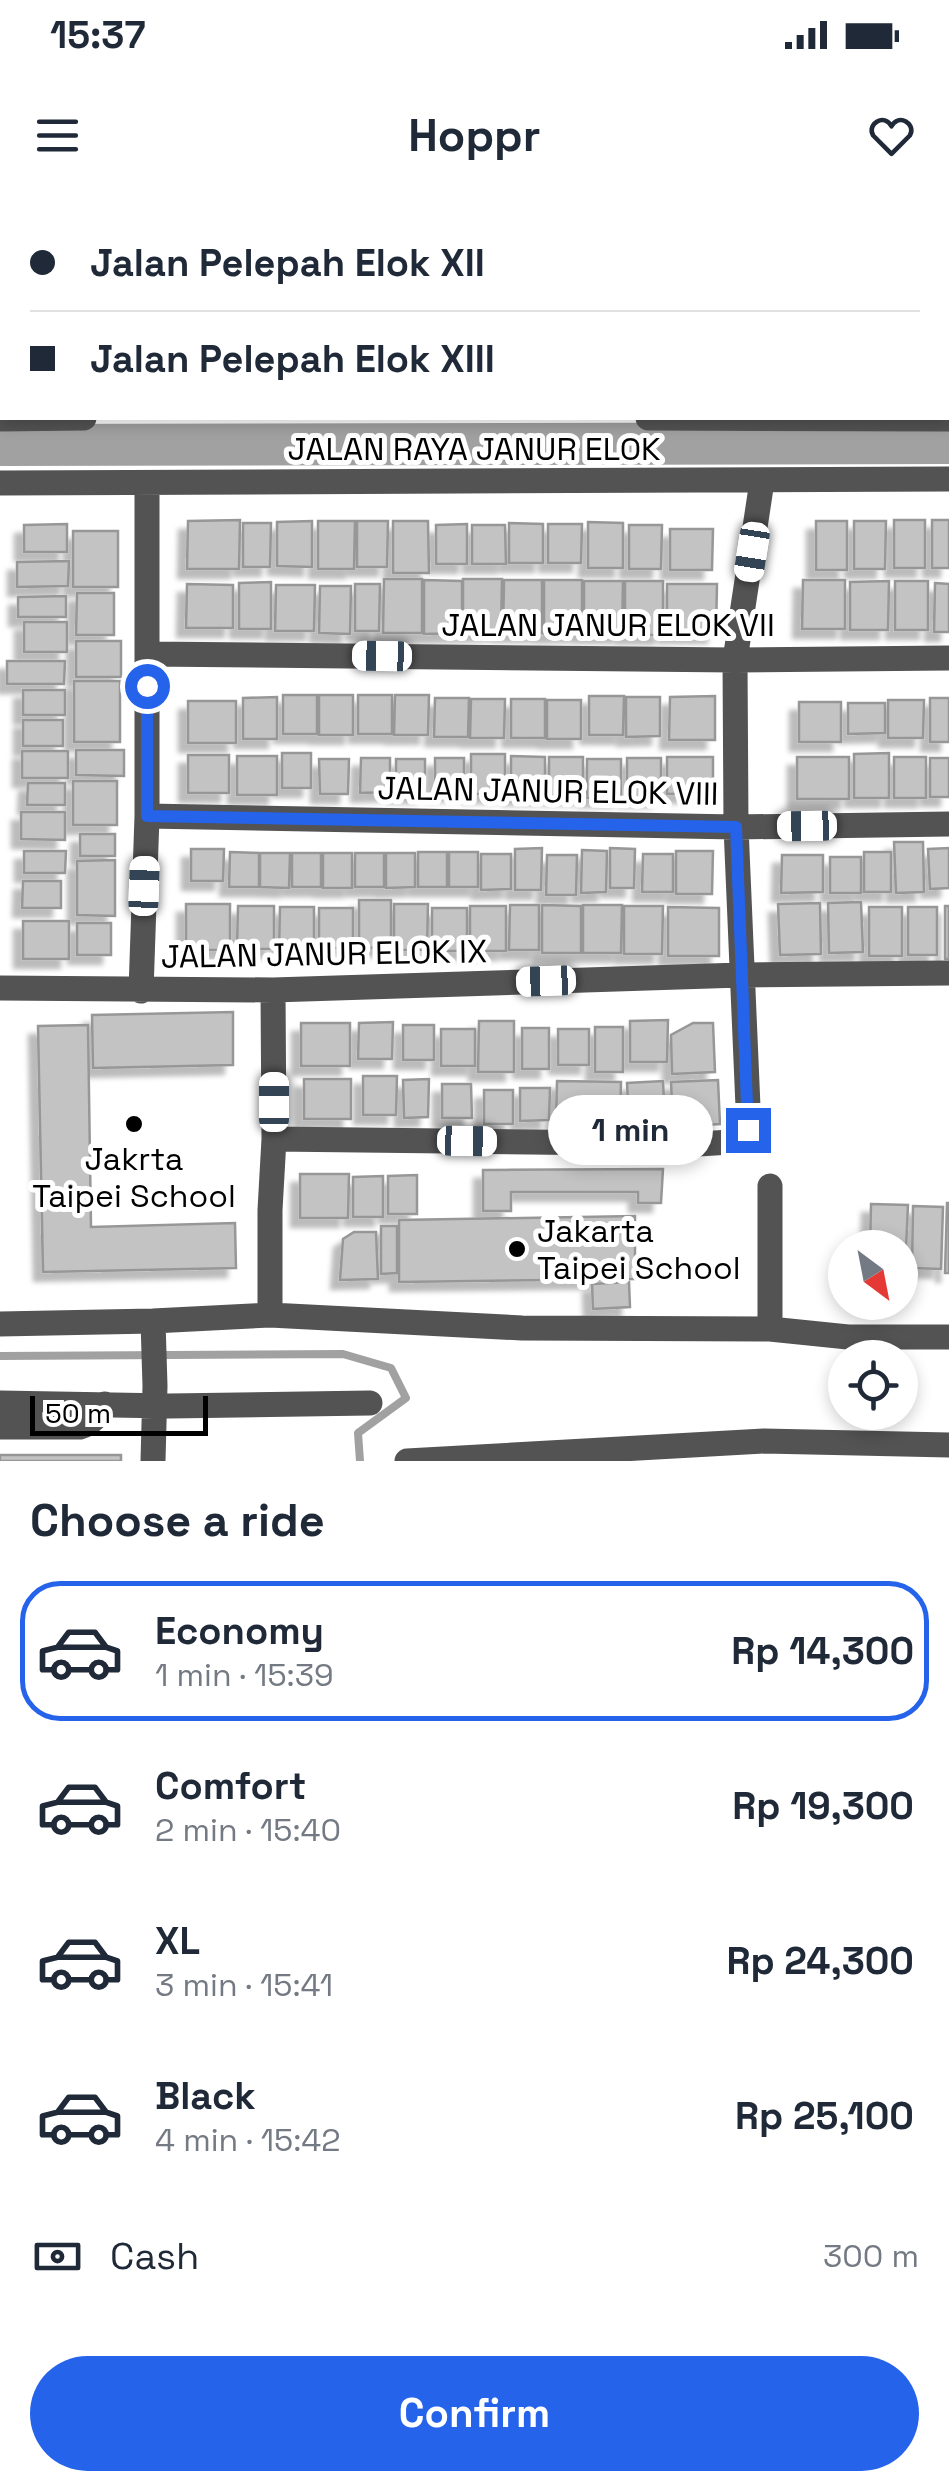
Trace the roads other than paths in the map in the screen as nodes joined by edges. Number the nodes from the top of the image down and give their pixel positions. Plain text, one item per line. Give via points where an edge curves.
1 (949, 478) edge
2 (762, 480) junction
3 (148, 483) junction
4 (0, 484) edge
5 (146, 654) junction
6 (949, 658) edge
7 (736, 660) junction
8 (147, 816) junction
9 (949, 824) edge
10 (736, 827) junction
11 (949, 974) edge
12 (741, 975) junction
13 (0, 988) edge
14 (141, 990) junction
15 (273, 990) junction
16 (274, 1139) junction
17 (770, 1186) dead end
18 (270, 1315) junction
19 (0, 1324) edge
20 (770, 1329) junction
21 (154, 1330) junction
22 (949, 1336) edge
23 (154, 1396) junction
24 (0, 1403) edge
25 (370, 1403) dead end
26 (105, 1404) junction
27 (0, 1427) edge
28 (949, 1445) edge
29 (764, 1451) edge
30 (792, 1451) edge
31 (153, 1461) edge
32 (407, 1461) edge

1 - 2 street, JALAN RAYA JANUR ELOK
2 - 3 street, JALAN RAYA JANUR ELOK
2 - 7 street
3 - 4 street, JALAN RAYA JANUR ELOK
3 - 5 street
5 - 7 street, JALAN JANUR ELOK VII
5 - 8 street
6 - 7 street, JALAN JANUR ELOK VII
7 - 10 street
8 - 10 street, JALAN JANUR ELOK VIII
8 - 14 street
9 - 10 street, JALAN JANUR ELOK VIII
10 - 12 street
11 - 12 street, JALAN JANUR ELOK IX
12 - 15 street, JALAN JANUR ELOK IX
12 - 16 street via 748,1130 731,1142
13 - 14 street, JALAN JANUR ELOK IX
14 - 15 street, JALAN JANUR ELOK IX
15 - 16 street
16 - 18 street
17 - 20 street
18 - 20 street via 522,1328
18 - 21 street
19 - 21 street
20 - 22 street
21 - 23 street
23 - 25 street
23 - 26 street
23 - 31 street
24 - 26 street
26 - 27 street via 90,1424
28 - 30 street
29 - 30 street
29 - 32 street

